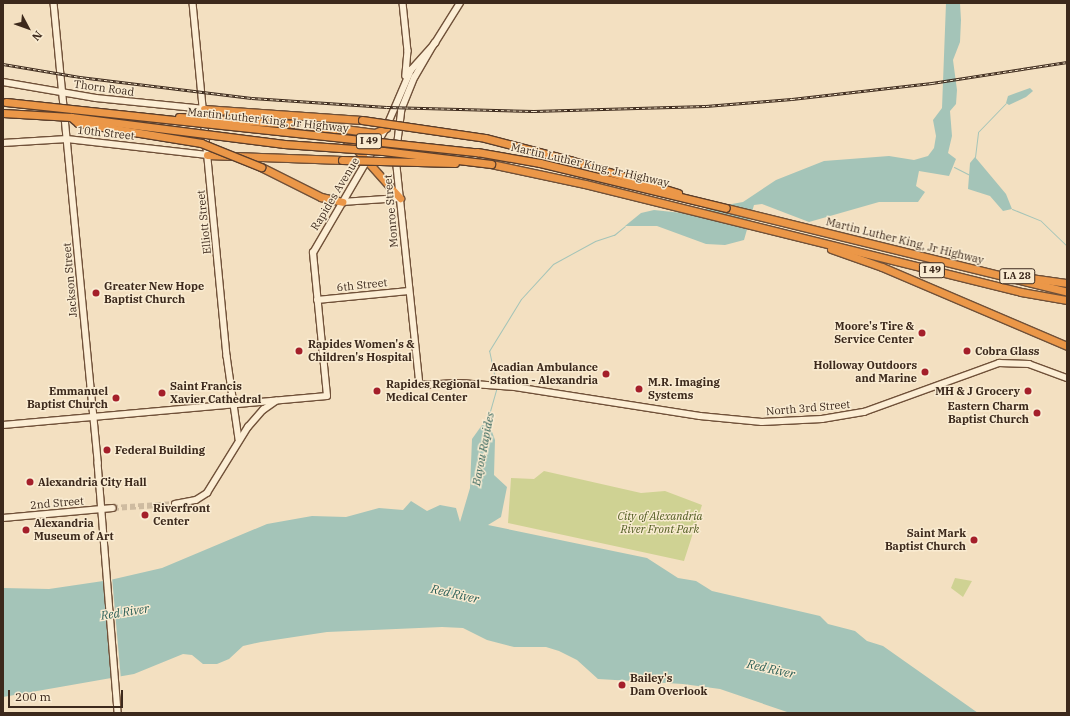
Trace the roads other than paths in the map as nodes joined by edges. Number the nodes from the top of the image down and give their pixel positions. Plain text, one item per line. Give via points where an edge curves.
1 (54, 3) edge
2 (193, 3) edge
3 (403, 3) edge
4 (460, 3) edge
5 (435, 43) junction
6 (3, 82) edge
7 (403, 88) junction
8 (63, 92) junction
9 (4, 102) edge
10 (204, 110) junction
11 (3, 113) edge
12 (137, 116) junction
13 (71, 117) junction
14 (308, 124) junction
15 (386, 128) junction
16 (67, 139) junction
17 (3, 143) edge
18 (207, 154) junction
19 (368, 158) junction
20 (491, 164) junction
21 (400, 198) junction
22 (342, 202) junction
23 (726, 208) junction
24 (797, 237) junction
25 (967, 267) junction
26 (1067, 283) edge
27 (409, 291) junction
28 (1067, 292) edge
29 (317, 300) junction
30 (1067, 300) edge
31 (1029, 329) junction
32 (1067, 346) edge
33 (1067, 352) edge
34 (1067, 378) edge
35 (420, 385) joint
36 (280, 400) junction
37 (233, 404) junction
38 (93, 417) junction
39 (3, 425) edge
40 (239, 439) junction
41 (175, 504) tunnel mouth
42 (113, 508) tunnel mouth
43 (102, 509) junction
44 (3, 518) edge
45 (118, 713) edge

1 - 8 main road, Jackson Street
2 - 10 main road, Elliott Street
3 - 7 main road via 408,51
4 - 5 main road, Rapides Avenue
5 - 7 main road, Rapides Avenue via 411,70
5 - 21 main road, Monroe Street via 415,77 402,108 396,157
6 - 8 main road, Thorn Road
7 - 15 main road, Rapides Avenue
8 - 10 main road, Thorn Road
8 - 16 main road, Jackson Street
9 - 12 highway, Martin Luther King, Jr Highway / I 49, bridge
10 - 18 main road, Elliott Street
10 - 23 highway, bridge via 362,120 447,131 516,146
11 - 13 highway, Martin Luther King, Jr Highway / I 49, bridge
12 - 14 highway, bridge
12 - 23 highway, Martin Luther King, Jr Highway / I 49, bridge via 477,152 540,163
13 - 20 highway, Martin Luther King, Jr Highway / I 49, bridge via 284,144 390,152
13 - 22 highway, bridge via 78,123 201,143 261,167 321,197
14 - 15 highway via 374,133
14 - 19 highway via 339,134
15 - 19 main road, Rapides Avenue
16 - 17 main road, 10th Street
16 - 18 main road, 10th Street
16 - 38 main road, Jackson Street
18 - 20 highway, bridge
18 - 37 main road, Elliott Street
19 - 21 highway
19 - 22 main road, Rapides Avenue
20 - 24 highway, Martin Luther King, Jr Highway / I 49 via 585,184
21 - 22 main road
21 - 27 main road, Monroe Street
22 - 29 main road, Rapides Avenue via 313,253
23 - 25 highway, Martin Luther King, Jr Highway / I 49
24 - 30 highway, Martin Luther King, Jr Highway / I 49 via 1021,292
24 - 31 highway via 882,267
25 - 26 highway, LA 28
25 - 28 highway, Martin Luther King, Jr Highway / I 49
27 - 29 main road, 6th Street
27 - 35 main road, Monroe Street
29 - 36 main road via 327,396
31 - 32 highway
31 - 33 highway
34 - 35 main road, North 3rd Street via 1029,364 999,363 976,369 877,408 845,416 795,421 731,420 515,387 474,384
36 - 37 main road
36 - 40 main road via 263,410
37 - 38 main road
37 - 40 main road, Elliott Street
38 - 39 main road
38 - 43 main road, Jackson Street
40 - 41 main road via 207,493 196,500
42 - 43 main road, 2nd Street
43 - 44 main road, 2nd Street
43 - 45 main road, Jackson Street

